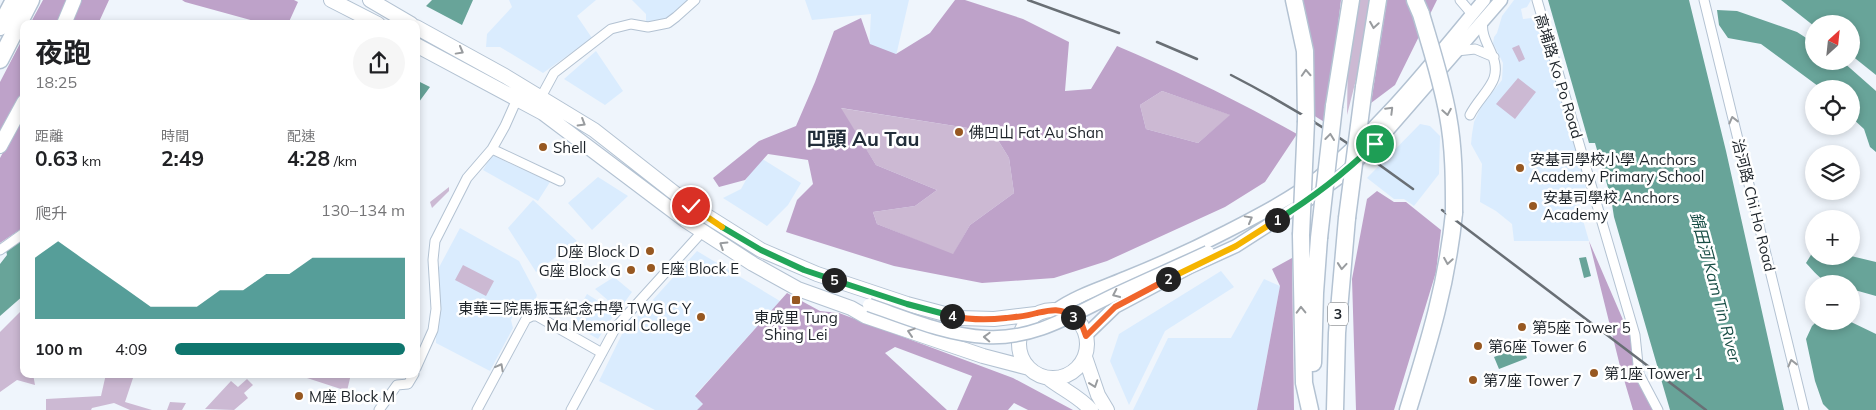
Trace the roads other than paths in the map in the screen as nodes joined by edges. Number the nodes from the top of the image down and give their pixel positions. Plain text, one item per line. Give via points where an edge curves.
1 (14, 0) edge
2 (31, 0) edge
3 (74, 0) edge
4 (331, 0) edge
5 (370, 0) edge
6 (695, 0) edge
7 (1294, 0) edge
8 (1351, 0) edge
9 (1378, 0) edge
10 (1416, 0) edge
11 (1460, 0) edge
12 (1484, 0) edge
13 (1501, 0) edge
14 (1537, 0) edge
15 (1704, 0) edge
16 (1478, 18) junction
17 (21, 20) edge
18 (66, 20) edge
19 (370, 20) edge
20 (404, 20) edge
21 (20, 21) edge
22 (0, 27) edge
23 (420, 29) edge
24 (420, 47) edge
25 (1456, 51) junction
26 (1494, 57) junction
27 (0, 60) edge
28 (541, 97) junction
29 (517, 99) junction
30 (20, 109) edge
31 (1470, 115) dead end
32 (0, 146) edge
33 (492, 149) junction
34 (560, 181) dead end
35 (1264, 228) junction
36 (702, 232) junction
37 (20, 236) edge
38 (0, 250) edge
39 (851, 308) junction
40 (1056, 310) junction
41 (1036, 314) junction
42 (1086, 336) junction
43 (602, 353) junction
44 (1085, 357) junction
45 (420, 359) edge
46 (1028, 368) junction
47 (412, 378) edge
48 (1048, 378) junction
49 (379, 410) edge
50 (477, 410) edge
51 (570, 410) edge
52 (1091, 410) edge
53 (1107, 410) edge
54 (1311, 410) edge
55 (1335, 410) edge
56 (1408, 410) edge
57 (1658, 410) edge
58 (1804, 410) edge

1 - 22 highway
2 - 17 highway
3 - 18 main road
4 - 19 main road
5 - 20 main road
6 - 28 street via 668,23 648,27 631,24 610,29 554,73
54 -> 7 highway, bridge via 1304,383 1301,257 1305,51
54 -> 8 highway, 3, bridge via 1319,238 1334,106
9 -> 55 highway, 3, bridge via 1347,218 1337,334
10 -> 56 highway, bridge via 1436,63 1448,118 1454,213 1441,297
11 - 16 street
12 - 16 main road
13 - 16 main road
14 - 57 street, 高埔路 Ko Po Road via 1635,335 1639,374
58 -> 15 street, 治河路 Chi Ho Road
16 - 25 main road
16 - 26 street
40 -> 16 main road via 1068,301 1227,231 1318,178 1401,99
21 - 27 highway
23 -> 28 main road
24 - 29 main road
25 - 26 street via 1475,49
25 - 35 main road via 1380,139 1340,177
26 - 31 street via 1494,79
28 -> 41 main road via 594,130 714,222 789,263 907,304 960,318 994,319
29 - 33 street
29 - 36 main road via 543,113
30 - 32 main road
33 - 34 street
33 - 45 street via 467,178 435,241 435,316 433,330
35 -> 39 main road, bridge via 1232,239 1052,326 1017,336 976,336 946,330 869,305
35 - 42 main road via 1236,246 1115,307
39 -> 36 main road via 780,280
36 - 43 street via 616,327
37 - 38 street
46 -> 39 main road via 888,324
40 - 41 main road
40 - 42 main road via 1076,319
41 - 46 main road via 1024,326 1019,339 1019,351
42 - 44 main road
50 -> 43 street via 526,319 532,316 538,316
43 - 51 street
44 - 48 main road via 1072,372
44 -> 53 main road via 1098,395
46 - 48 main road
47 - 49 street via 408,384 397,385
48 - 52 main road

